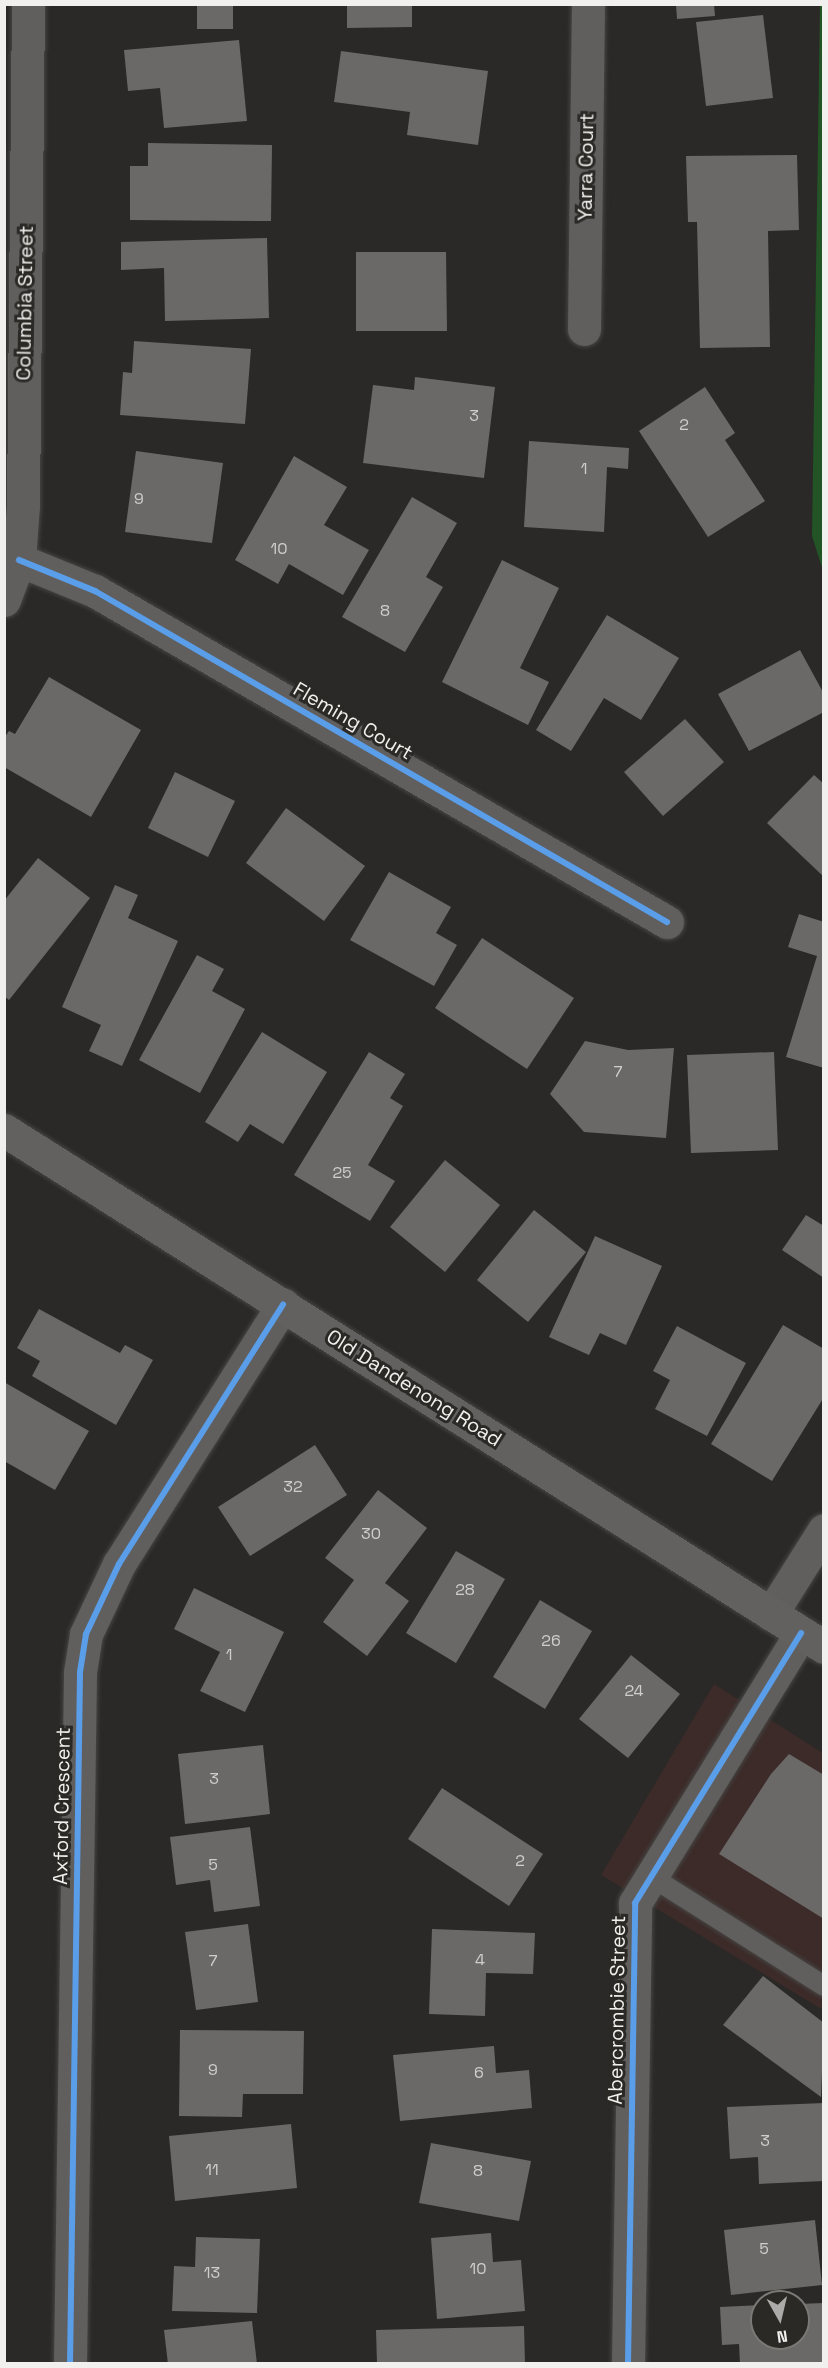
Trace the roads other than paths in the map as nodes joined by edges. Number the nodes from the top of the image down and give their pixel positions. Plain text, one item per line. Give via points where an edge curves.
1 (28, 4) edge
2 (588, 4) edge
3 (584, 330) dead end
4 (18, 560) junction
5 (4, 600) edge
6 (667, 922) dead end
7 (4, 1130) edge
8 (284, 1305) junction
9 (824, 1530) edge
10 (771, 1614) junction
11 (812, 1640) edge
12 (650, 1876) junction
13 (824, 1986) edge
14 (70, 2364) edge
15 (628, 2364) edge

1 - 4 street, Columbia Street via 23,505
2 - 3 street, Yarra Court
4 - 5 street, Columbia Street
4 - 6 street, Fleming Court via 95,591
7 - 8 main road, Old Dandenong Road
8 - 10 main road, Old Dandenong Road
8 - 14 street, Axford Crescent via 119,1564 86,1634 80,1684
9 - 10 street
10 - 11 main road, Old Dandenong Road
11 - 12 street, Abercrombie Street
12 - 13 lane
12 - 15 street, Abercrombie Street via 635,1903

